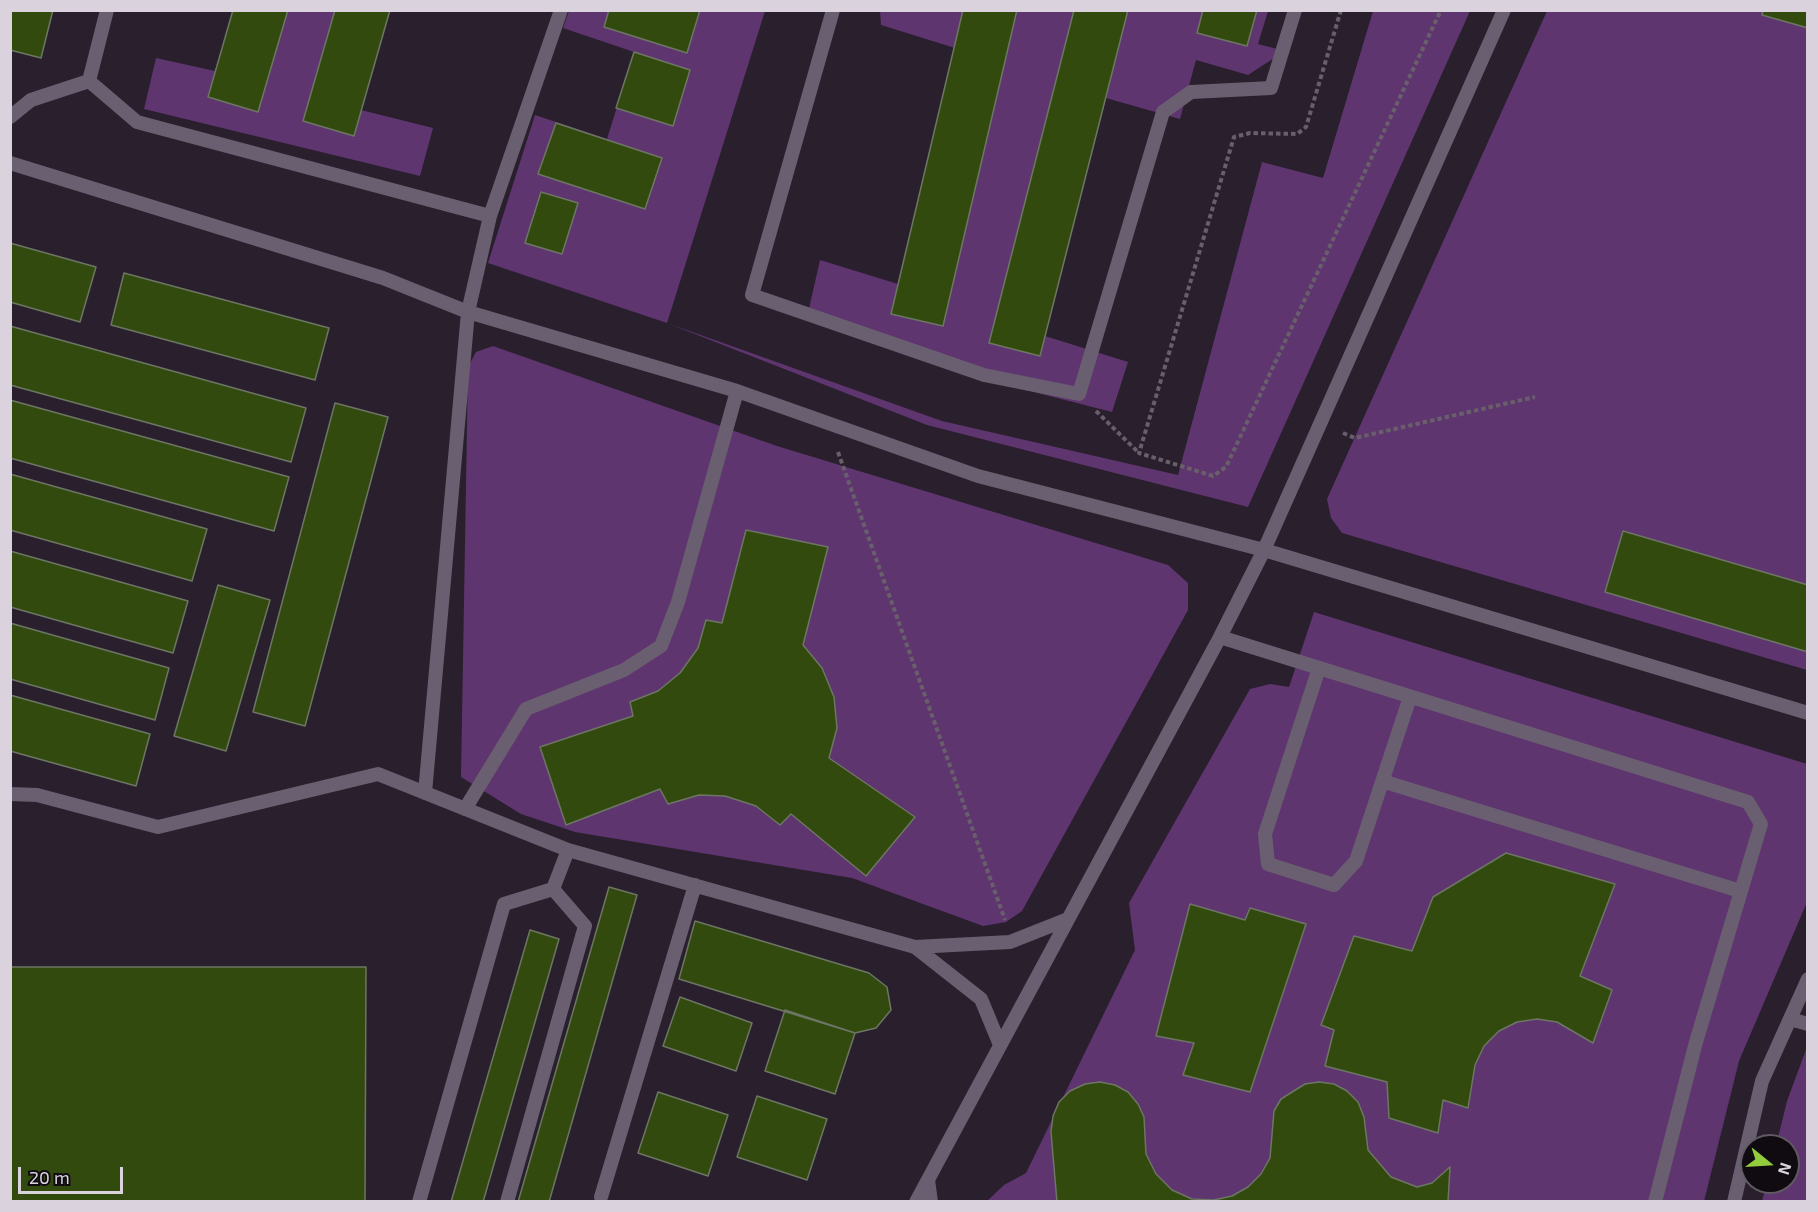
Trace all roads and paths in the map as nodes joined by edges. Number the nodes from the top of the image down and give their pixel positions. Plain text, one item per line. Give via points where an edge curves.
1 (107, 10) edge
2 (561, 10) edge
3 (833, 10) edge
4 (1295, 10) edge
5 (1341, 10) edge
6 (1441, 10) edge
7 (1504, 10) edge
8 (89, 81) junction
9 (10, 117) edge
10 (10, 163) edge
11 (490, 216) junction
12 (468, 312) junction
13 (737, 391) junction
14 (1079, 394) junction
15 (1535, 397) dead end
16 (827, 423) junction
17 (1322, 424) junction
18 (1139, 453) junction
19 (1264, 550) junction
20 (1220, 637) junction
21 (1319, 668) junction
22 (1410, 697) junction
23 (1808, 713) edge
24 (1382, 781) junction
25 (425, 793) junction
26 (10, 794) edge
27 (465, 809) junction
28 (568, 850) junction
29 (695, 885) junction
30 (553, 889) junction
31 (1740, 891) junction
32 (1068, 919) junction
33 (1006, 922) dead end
34 (915, 947) junction
35 (1808, 979) edge
36 (1790, 1019) junction
37 (1808, 1024) edge
38 (1000, 1045) junction
39 (928, 1180) junction
40 (602, 1197) dead end
41 (419, 1202) edge
42 (507, 1202) edge
43 (916, 1202) edge
44 (931, 1202) edge
45 (1655, 1202) edge
46 (1734, 1202) edge

1 - 8 lane
2 - 11 lane
3 - 14 lane via 752,295 984,375
4 - 14 lane via 1271,88 1191,92 1163,112
5 - 18 path via 1306,127 1297,134 1250,133 1234,137
6 - 18 path via 1226,467 1213,476
7 - 17 lane
8 - 9 lane via 31,100
8 - 11 lane via 137,122
10 - 12 lane via 383,278
11 - 12 lane
12 - 13 lane
12 - 25 lane
13 - 16 lane
13 - 27 lane via 678,602 661,646 624,670 526,708
14 - 18 path
15 - 17 path via 1355,438
16 - 19 lane via 978,476
16 - 33 path
17 - 19 lane
19 - 20 lane
19 - 23 lane
20 - 21 lane
20 - 32 lane
21 - 22 lane
21 - 24 lane via 1265,834 1268,864 1334,885 1356,861
22 - 24 lane
22 - 31 lane via 1748,802 1761,824
24 - 31 lane
25 - 26 lane via 378,774 158,827 37,795
25 - 27 lane
27 - 28 lane
28 - 29 lane
28 - 30 lane
29 - 34 lane
29 - 40 lane
30 - 41 lane via 504,904
30 - 42 lane via 585,926
31 - 45 lane
32 - 34 lane via 1010,942
32 - 38 lane
34 - 38 lane via 981,999
35 - 36 lane
36 - 37 lane
36 - 46 lane via 1762,1081
38 - 39 lane
39 - 43 lane
39 - 44 lane

